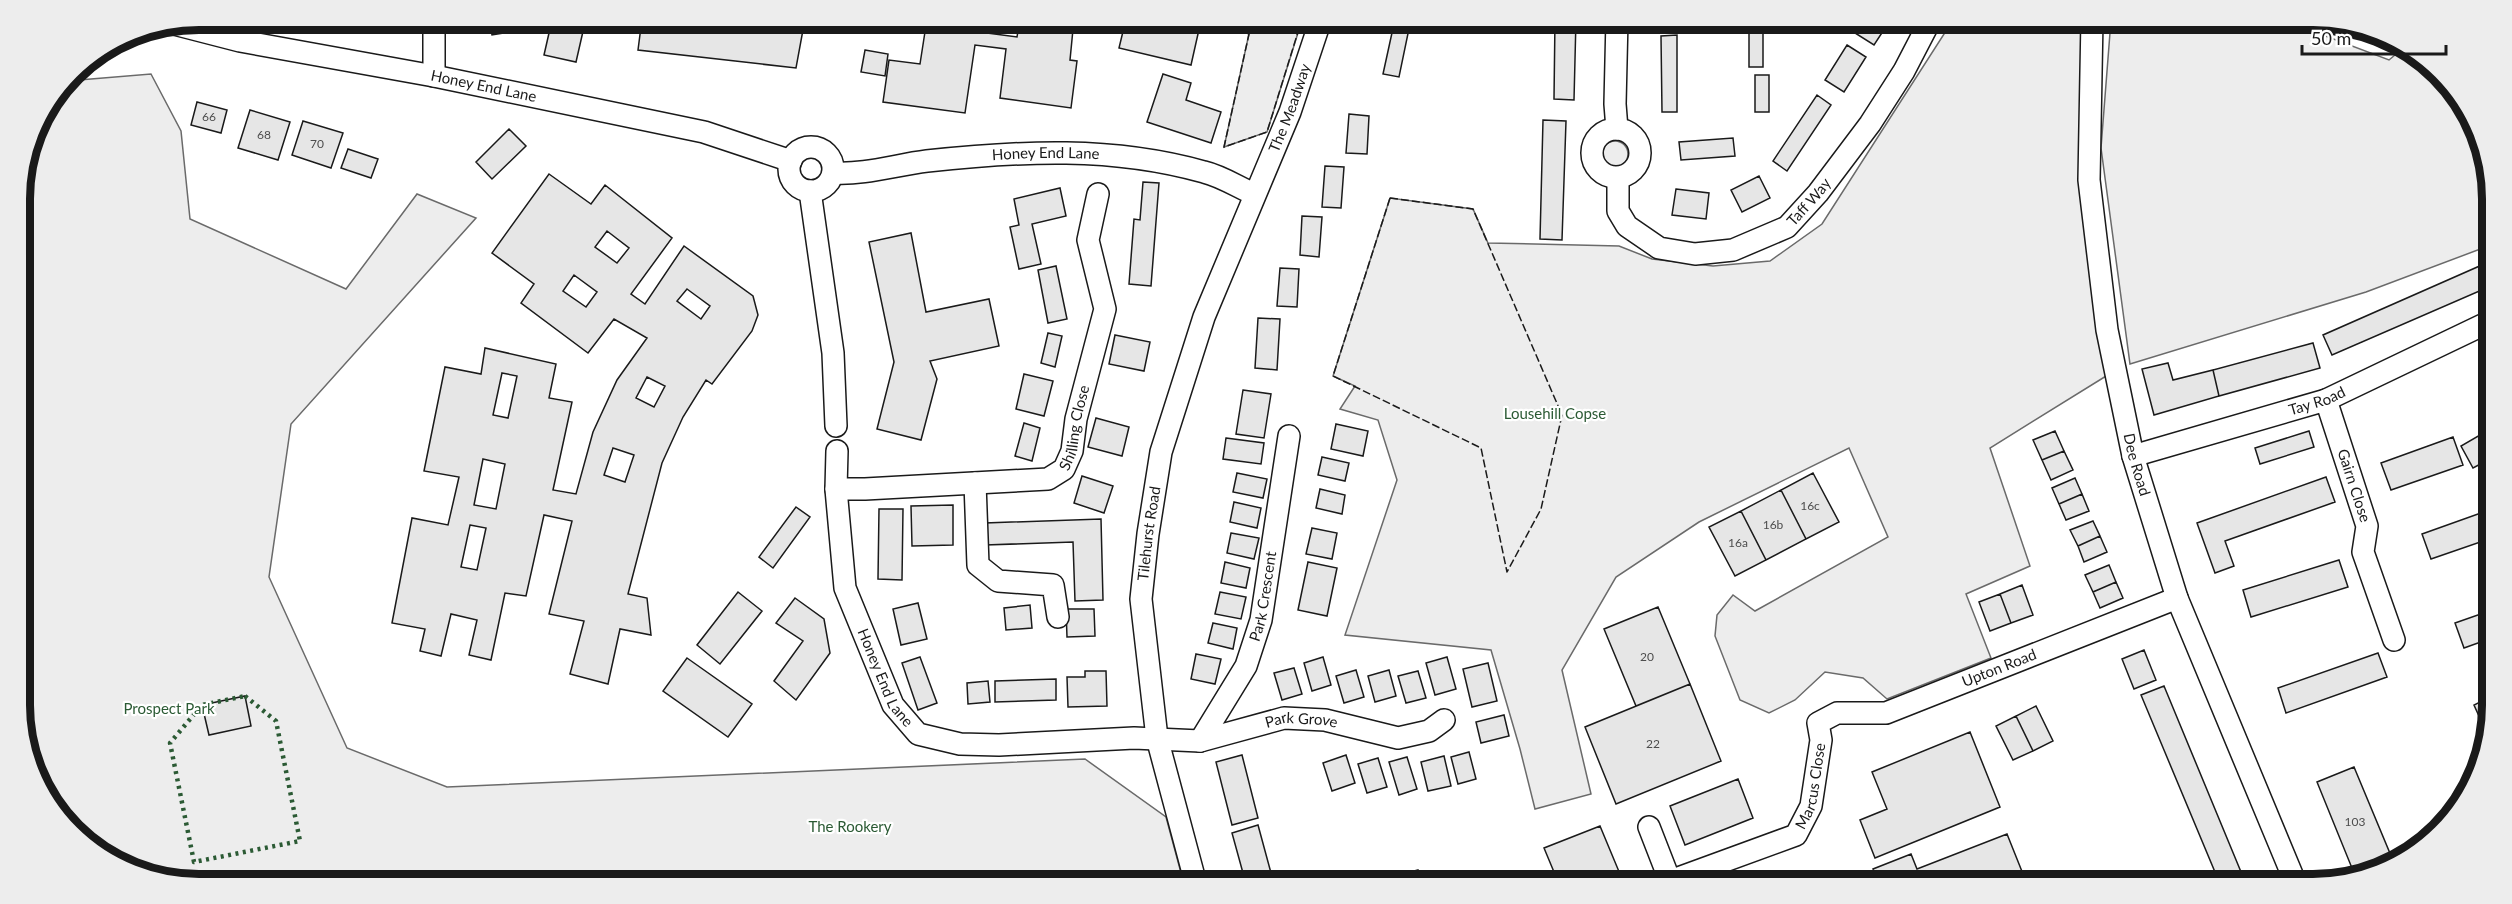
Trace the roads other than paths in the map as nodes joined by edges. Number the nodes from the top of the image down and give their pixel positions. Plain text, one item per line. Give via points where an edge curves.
1 (198, 30) edge
2 (434, 30) edge
3 (1318, 30) edge
4 (1617, 30) edge
5 (1926, 30) edge
6 (2092, 30) edge
7 (434, 76) junction
8 (1617, 129) junction
9 (791, 161) junction
10 (833, 173) junction
11 (1618, 178) junction
12 (810, 191) junction
13 (1098, 194) dead end
14 (1254, 194) junction
15 (2482, 325) edge
16 (2326, 400) junction
17 (836, 426) dead end
18 (1289, 436) dead end
19 (837, 451) dead end
20 (2133, 456) junction
21 (975, 483) junction
22 (836, 489) junction
23 (2177, 598) junction
24 (1058, 617) dead end
25 (2394, 640) dead end
26 (1444, 720) dead end
27 (1818, 723) joint
28 (1157, 738) junction
29 (1200, 741) junction
30 (1649, 827) dead end
31 (1193, 874) edge
32 (1667, 874) edge
33 (1689, 874) edge
34 (2292, 874) edge

1 - 7 street, Honey End Lane
2 - 7 street
3 - 14 street, The Meadway via 1290,112
4 - 8 street
5 - 11 street, Taff Way via 1870,124 1818,193 1787,226 1733,250 1695,254 1659,248 1627,226 1618,211
6 - 20 street, Dee Road via 2089,180 2107,330
7 - 9 street, Honey End Lane via 704,132
8 - 11 street via 1637,141 1640,156 1632,171
8 - 11 street via 1596,138 1591,153 1602,174
9 - 10 street via 800,150 814,147 827,153
9 - 12 street via 793,180
10 - 12 street via 827,184
10 - 14 street, Honey End Lane via 853,174 1022,152 1091,154 1130,156 1206,172
12 - 17 street via 833,353
13 - 21 street, Shilling Close via 1088,240 1105,309 1076,419 1072,451 1064,469 1048,479
14 - 28 street, Tilehurst Road via 1204,317 1161,452 1141,599
15 - 16 street, Tay Road
16 - 20 street, Tay Road
16 - 25 street, Gairn Close via 2367,526 2363,552
18 - 29 street, Park Crescent via 1262,620 1246,666
19 - 22 street, Honey End Lane
20 - 23 street, Dee Road
21 - 22 street, Shilling Close
21 - 24 street via 978,565 998,581 1053,585
22 - 28 street, Honey End Lane via 845,588 893,705 918,734 960,744 999,745
23 - 27 street, Upton Road via 1886,713 1836,713
23 - 34 street, Dee Road
26 - 29 street, Park Grove via 1429,731 1398,738 1325,720 1284,718
27 - 33 street, Marcus Close via 1821,740 1812,806 1797,835
28 - 29 street, Park Grove
28 - 31 street, Tilehurst Road
30 - 32 street, Marcus Close

